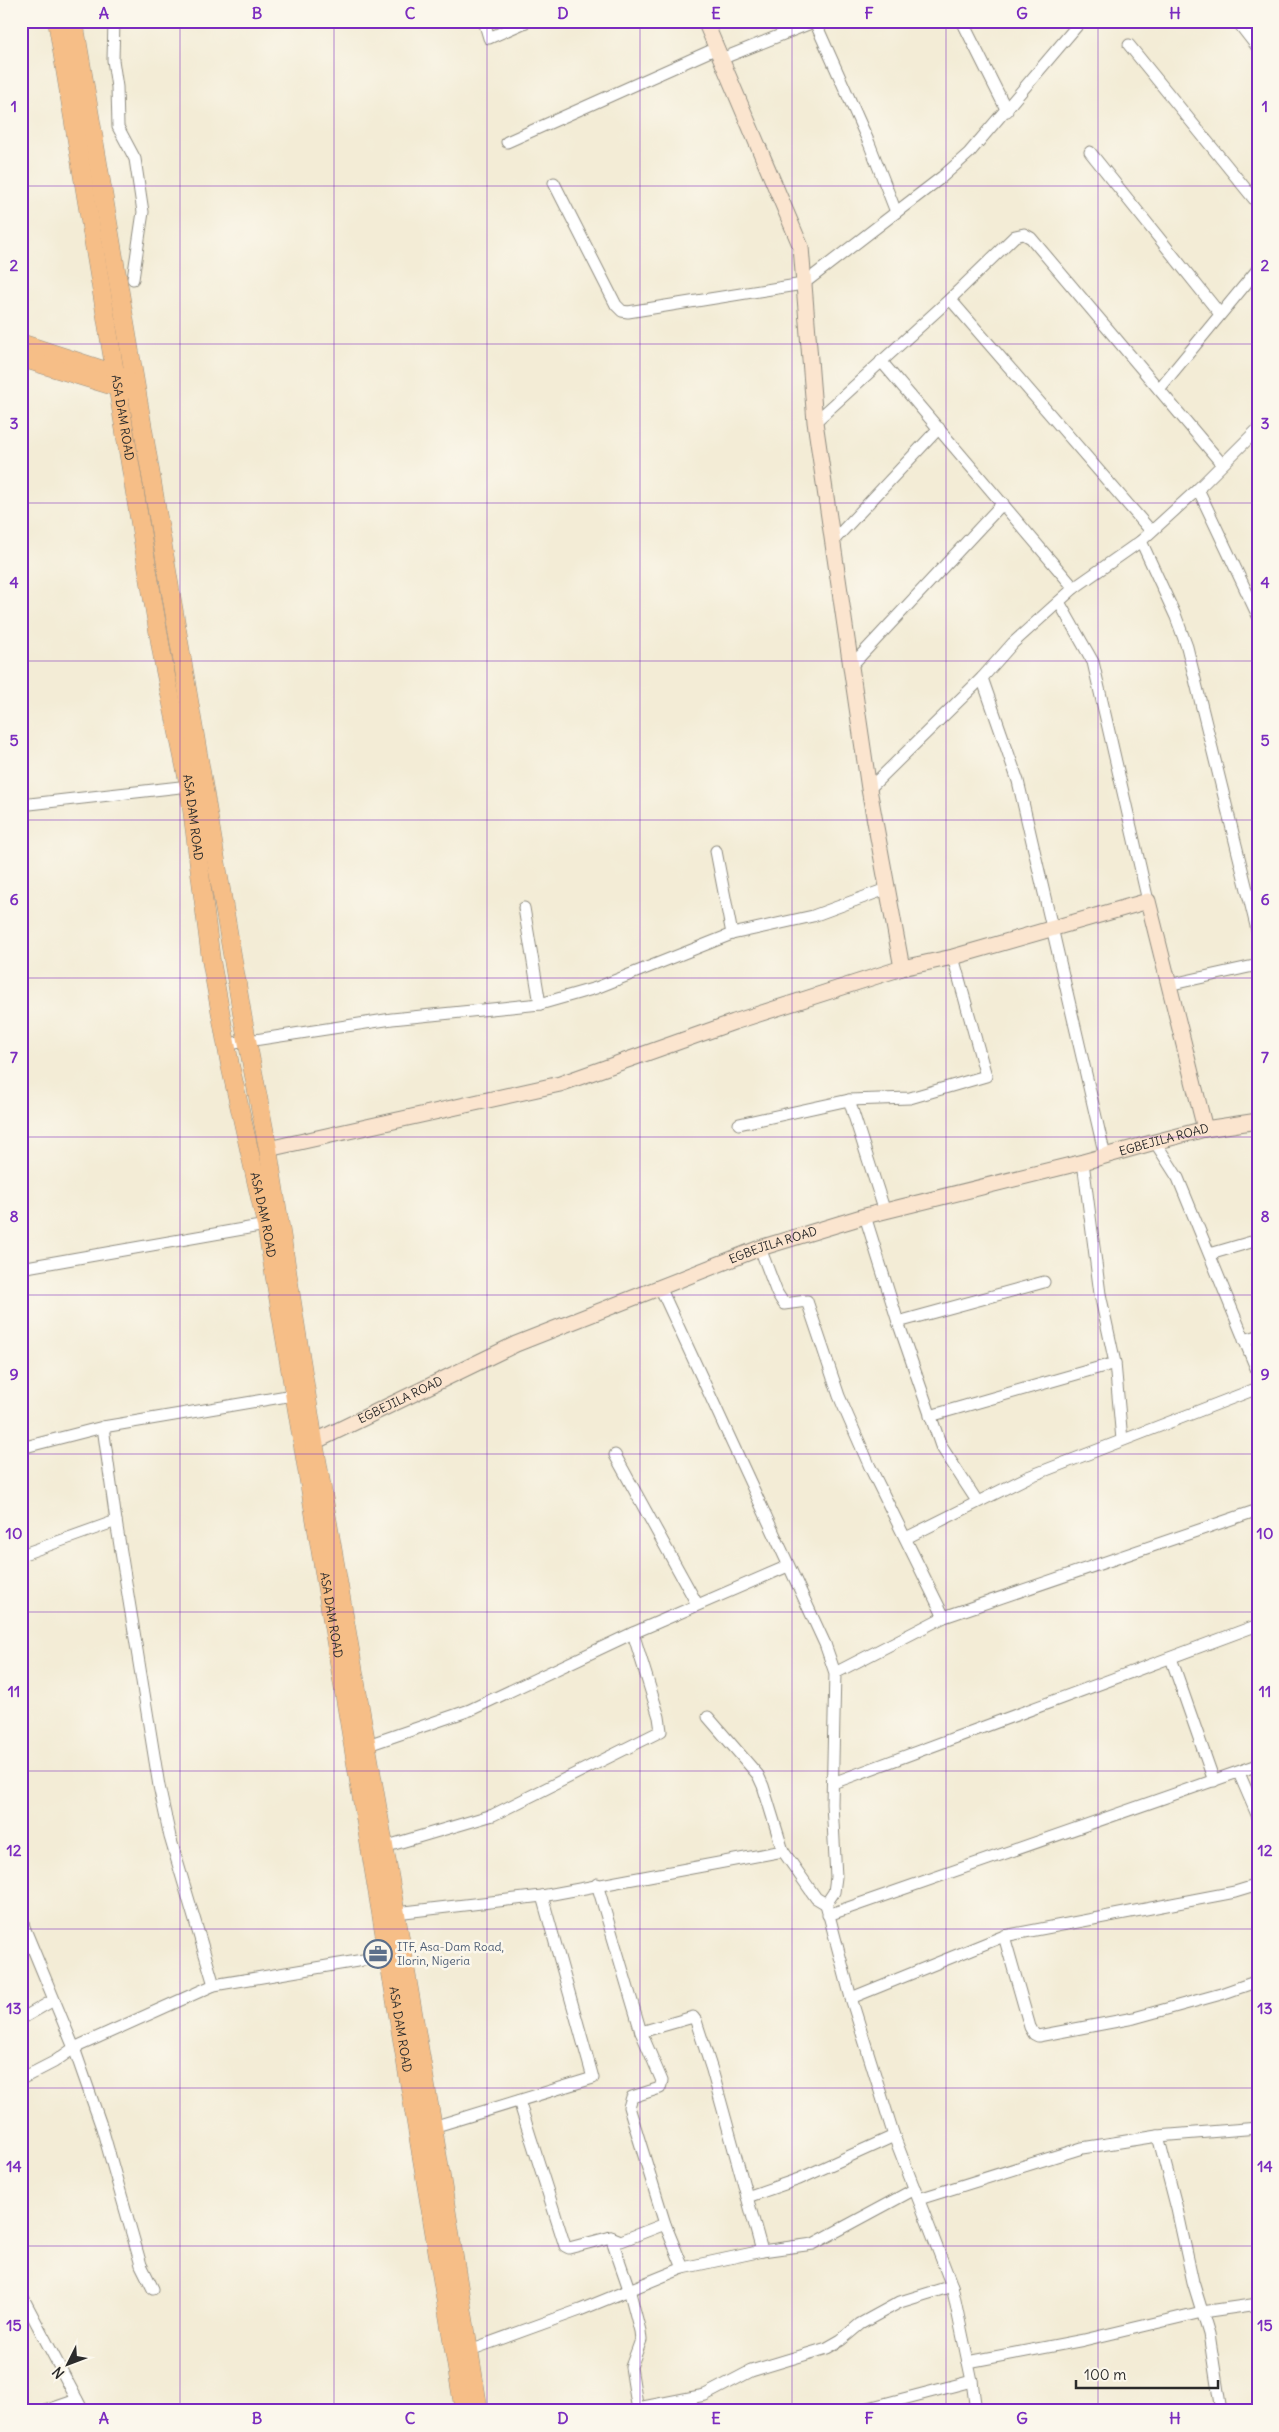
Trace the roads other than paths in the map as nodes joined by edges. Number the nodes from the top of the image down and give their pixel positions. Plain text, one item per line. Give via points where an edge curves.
1 (57, 21) edge
2 (74, 21) edge
3 (114, 21) edge
4 (484, 21) edge
5 (528, 21) edge
6 (706, 21) edge
7 (816, 21) edge
8 (962, 21) edge
9 (1237, 21) edge
10 (1078, 23) edge
11 (1129, 45) dead end
12 (1258, 48) edge
13 (719, 53) junction
14 (1007, 111) junction
15 (507, 142) dead end
16 (1090, 152) dead end
17 (554, 183) dead end
18 (1258, 204) edge
19 (896, 212) junction
20 (1258, 269) edge
21 (133, 279) dead end
22 (803, 284) junction
23 (950, 299) junction
24 (1220, 314) junction
25 (109, 338) junction
26 (21, 343) edge
27 (21, 358) edge
28 (881, 361) junction
29 (85, 364) junction
30 (94, 381) junction
31 (116, 382) junction
32 (134, 386) junction
33 (1159, 389) junction
34 (122, 415) junction
35 (815, 422) junction
36 (939, 428) junction
37 (1258, 429) edge
38 (1222, 464) junction
39 (1198, 488) junction
40 (1003, 503) junction
41 (1151, 532) junction
42 (1141, 540) junction
43 (833, 541) junction
44 (1074, 588) junction
45 (1059, 602) junction
46 (1258, 616) edge
47 (851, 666) junction
48 (982, 678) junction
49 (188, 786) junction
50 (869, 789) junction
51 (21, 805) edge
52 (716, 851) dead end
53 (886, 889) junction
54 (1148, 901) junction
55 (524, 908) dead end
56 (1052, 930) junction
57 (732, 934) junction
58 (1258, 934) edge
59 (953, 957) junction
60 (1258, 965) edge
61 (902, 968) junction
62 (1168, 985) junction
63 (540, 1004) junction
64 (247, 1040) junction
65 (228, 1044) junction
66 (849, 1100) junction
67 (1258, 1121) edge
68 (739, 1124) dead end
69 (1205, 1129) junction
70 (1155, 1142) junction
71 (268, 1149) junction
72 (1105, 1156) junction
73 (1083, 1162) junction
74 (885, 1212) junction
75 (865, 1216) junction
76 (266, 1225) junction
77 (1258, 1240) edge
78 (760, 1248) junction
79 (1210, 1254) junction
80 (21, 1268) edge
81 (1044, 1282) dead end
82 (660, 1287) junction
83 (898, 1322) junction
84 (1258, 1336) edge
85 (1244, 1340) junction
86 (1115, 1363) junction
87 (1258, 1373) edge
88 (1258, 1388) edge
89 (293, 1395) junction
90 (930, 1416) junction
91 (103, 1427) junction
92 (1122, 1440) junction
93 (314, 1442) junction
94 (21, 1448) edge
95 (615, 1455) dead end
96 (977, 1501) junction
97 (1258, 1510) edge
98 (116, 1521) junction
99 (906, 1538) junction
100 (21, 1556) edge
101 (788, 1566) junction
102 (697, 1604) junction
103 (944, 1617) junction
104 (1258, 1625) edge
105 (633, 1633) junction
106 (1171, 1658) junction
107 (835, 1673) junction
108 (708, 1717) dead end
109 (368, 1745) junction
110 (1258, 1765) edge
111 (1239, 1773) junction
112 (1214, 1781) junction
113 (833, 1783) junction
114 (1258, 1817) edge
115 (384, 1847) junction
116 (782, 1852) junction
117 (597, 1884) junction
118 (1258, 1885) edge
119 (542, 1896) junction
120 (827, 1910) junction
121 (21, 1911) edge
122 (396, 1914) junction
123 (1004, 1936) junction
124 (387, 1956) junction
125 (1258, 1981) edge
126 (214, 1985) junction
127 (851, 1998) junction
128 (52, 2001) junction
129 (21, 2018) edge
130 (641, 2032) junction
131 (409, 2042) junction
132 (74, 2048) junction
133 (21, 2079) edge
134 (518, 2101) junction
135 (433, 2127) junction
136 (1258, 2128) edge
137 (894, 2136) junction
138 (1158, 2136) junction
139 (917, 2194) junction
140 (747, 2197) junction
141 (665, 2224) junction
142 (610, 2237) junction
143 (762, 2251) junction
144 (684, 2268) junction
145 (952, 2286) junction
146 (153, 2289) dead end
147 (629, 2289) junction
148 (21, 2294) edge
149 (1258, 2304) edge
150 (1202, 2312) junction
151 (470, 2350) junction
152 (968, 2362) junction
153 (972, 2381) junction
154 (77, 2400) junction
155 (638, 2409) edge
156 (45, 2411) edge
157 (83, 2411) edge
158 (464, 2411) edge
159 (479, 2411) edge
160 (857, 2411) edge
161 (976, 2411) edge
162 (1221, 2411) edge

1 - 25 main road, ASA DAM ROAD
2 - 32 main road, ASA DAM ROAD
3 - 21 street via 118,127 135,159 144,212
4 - 5 street via 489,38
6 - 13 street
7 - 13 street
7 - 19 street
8 - 14 street
9 - 12 street
10 - 14 street
11 - 18 street
13 - 15 street
13 - 22 street via 800,247
14 - 19 street via 969,153
16 - 24 street
17 - 22 street via 622,311
19 - 22 street
20 - 24 street
22 - 35 street
23 - 28 street
23 - 33 street via 1015,236 1024,234 1031,238
23 - 41 street
24 - 33 street
25 - 29 main road via 98,358
25 - 31 main road, ASA DAM ROAD
26 - 29 main road
27 - 30 main road
28 - 35 street
28 - 36 street
29 - 31 main road
30 - 31 main road
30 - 34 main road via 110,396
31 - 32 main road
31 - 34 main road, ASA DAM ROAD
32 - 64 main road, ASA DAM ROAD
33 - 38 street
34 - 49 main road, ASA DAM ROAD via 164,666
35 - 43 street
36 - 40 street
36 - 43 street
37 - 38 street
38 - 39 street
39 - 41 street
39 - 46 street
40 - 44 street
40 - 47 street
41 - 42 street
42 - 44 street
42 - 58 street via 1187,647
43 - 47 street
44 - 45 street
45 - 48 street
45 - 54 street via 1093,662
47 - 50 street
48 - 50 street
48 - 56 street via 1018,781
49 - 51 street
49 - 65 main road, ASA DAM ROAD via 211,960
50 - 53 street
52 - 57 street
53 - 57 street via 813,916
53 - 61 street
54 - 56 street
54 - 62 street
55 - 63 street
56 - 59 street
56 - 72 street
57 - 63 street via 596,988
59 - 61 street
59 - 66 street via 986,1076 910,1098
60 - 62 street
61 - 71 street via 734,1022 560,1084
62 - 69 street
63 - 64 street via 392,1019
64 - 65 street
64 - 71 main road, ASA DAM ROAD
65 - 76 main road, ASA DAM ROAD
66 - 68 street
66 - 74 street
67 - 69 street, EGBEJILA ROAD
69 - 70 street, EGBEJILA ROAD
70 - 72 street, EGBEJILA ROAD
70 - 79 street via 1178,1178
71 - 93 main road, ASA DAM ROAD
72 - 73 street, EGBEJILA ROAD
73 - 74 street, EGBEJILA ROAD
73 - 86 street via 1100,1294
74 - 75 street, EGBEJILA ROAD
75 - 78 street, EGBEJILA ROAD
75 - 83 street
76 - 80 street
76 - 89 main road, ASA DAM ROAD
77 - 79 street
78 - 82 street, EGBEJILA ROAD
78 - 99 street via 784,1304 807,1301 839,1396
79 - 85 street
81 - 83 street
82 - 93 street, EGBEJILA ROAD via 516,1344
82 - 101 street
83 - 90 street
84 - 85 street
85 - 87 street
86 - 90 street
86 - 92 street
88 - 92 street
89 - 91 street
89 - 124 main road, ASA DAM ROAD
90 - 96 street via 941,1446
91 - 94 street
91 - 98 street
92 - 96 street
93 - 109 main road, ASA DAM ROAD
95 - 102 street
96 - 99 street
97 - 103 street
98 - 100 street
98 - 126 street via 170,1837
99 - 103 street
101 - 102 street
101 - 107 street via 825,1644
102 - 105 street
103 - 107 street
104 - 106 street
105 - 109 street via 470,1710
105 - 115 street via 661,1731 493,1815
106 - 112 street
106 - 113 street
107 - 113 street
108 - 116 street via 758,1775
109 - 115 main road, ASA DAM ROAD
110 - 111 street
111 - 112 street
111 - 114 street
112 - 120 street
113 - 120 street via 836,1876
115 - 122 main road, ASA DAM ROAD
116 - 117 street
116 - 120 street
117 - 119 street
117 - 130 street
118 - 123 street via 1226,1894
119 - 122 street
119 - 134 street via 593,2078
120 - 127 street
121 - 128 street
122 - 131 main road, ASA DAM ROAD
123 - 125 street via 1030,2027 1038,2036 1134,2018
123 - 127 street
124 - 126 street
124 - 131 main road, ASA DAM ROAD
126 - 132 street
127 - 137 street
128 - 129 street
128 - 132 street
130 - 140 street via 693,2018 696,2021
130 - 141 street via 662,2085 632,2097 629,2107
131 - 135 main road, ASA DAM ROAD
131 - 158 main road, ASA DAM ROAD
132 - 133 street
132 - 146 street via 102,2128 141,2265
134 - 135 street
134 - 142 street via 565,2246 569,2248
135 - 151 main road, ASA DAM ROAD
136 - 138 street
137 - 139 street
137 - 140 street via 799,2180
138 - 139 street via 1082,2148
138 - 150 street
139 - 143 street via 813,2244
139 - 145 street
140 - 143 street
141 - 142 street via 621,2241
141 - 144 street
142 - 147 street
143 - 144 street
144 - 147 street
145 - 152 street
145 - 155 street via 900,2302 860,2324 828,2348 751,2371 705,2395
147 - 151 street
147 - 155 street via 641,2340 631,2367
148 - 154 street
149 - 150 street
150 - 152 street via 1084,2340
150 - 162 street via 1209,2334
151 - 159 main road, ASA DAM ROAD
152 - 153 street
153 - 160 street
153 - 161 street
154 - 156 street
154 - 157 street

